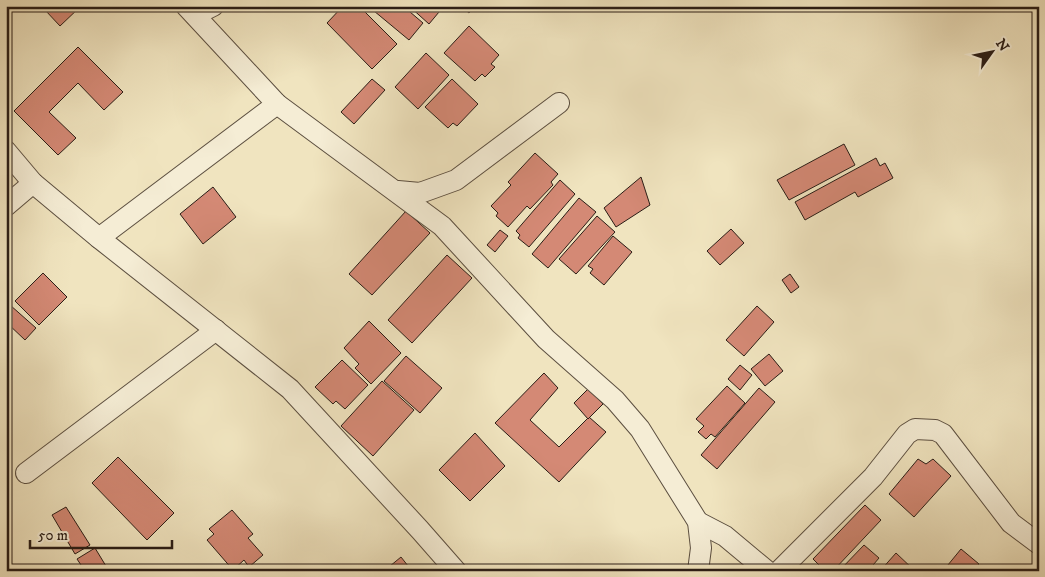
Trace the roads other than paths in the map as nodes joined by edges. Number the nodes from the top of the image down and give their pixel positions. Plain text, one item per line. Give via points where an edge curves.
1 (213, 6) edge
2 (190, 11) edge
3 (559, 103) dead end
4 (277, 104) junction
5 (6, 151) edge
6 (33, 183) junction
7 (398, 191) junction
8 (6, 206) edge
9 (99, 238) junction
10 (216, 330) junction
11 (26, 473) dead end
12 (698, 522) junction
13 (1039, 544) edge
14 (456, 571) edge
15 (698, 571) edge
16 (768, 571) edge
17 (779, 571) edge

1 - 2 street
2 - 4 street
3 - 7 street via 456,180 420,193
4 - 7 street
4 - 9 street
5 - 6 street
6 - 8 street
6 - 9 street
7 - 12 street via 442,226 546,339 615,400 640,429
9 - 10 street
10 - 11 street
10 - 14 street via 290,389
12 - 15 street via 701,548
12 - 16 street via 725,536
13 - 17 street via 1010,523 943,434 936,430 915,429 907,434 873,477

